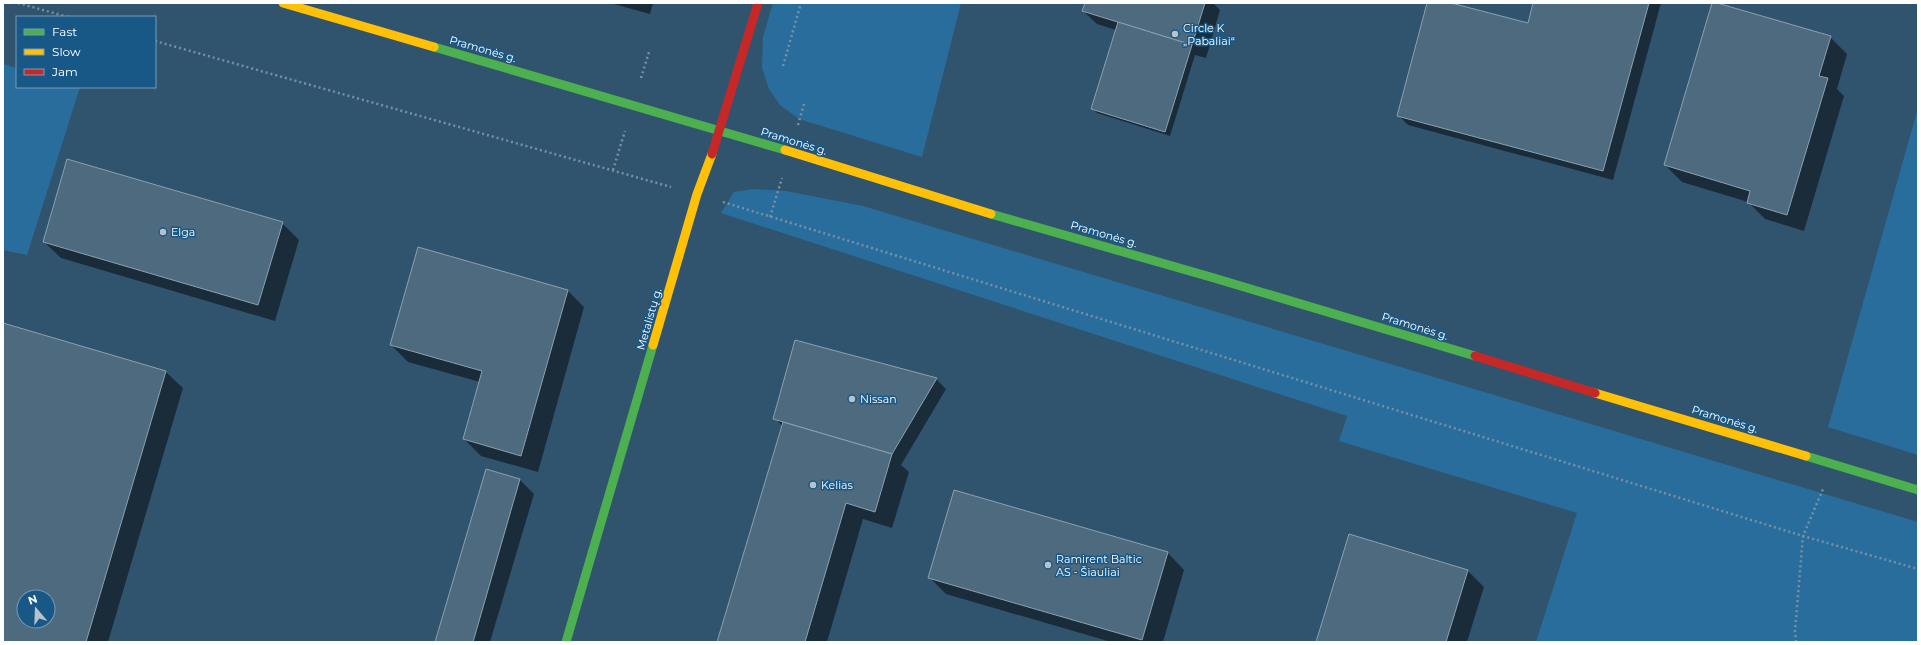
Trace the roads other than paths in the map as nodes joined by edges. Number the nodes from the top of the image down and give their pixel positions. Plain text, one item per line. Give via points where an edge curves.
1 (284, 3) edge
2 (758, 3) edge
3 (720, 130) junction
4 (1918, 490) edge
5 (566, 642) edge

1 - 3 main road, Pramonės g.
2 - 3 main road, Metalistų g.
3 - 4 main road, Pramonės g. via 1000,217 1214,278
3 - 5 main road, Metalistų g. via 697,194

